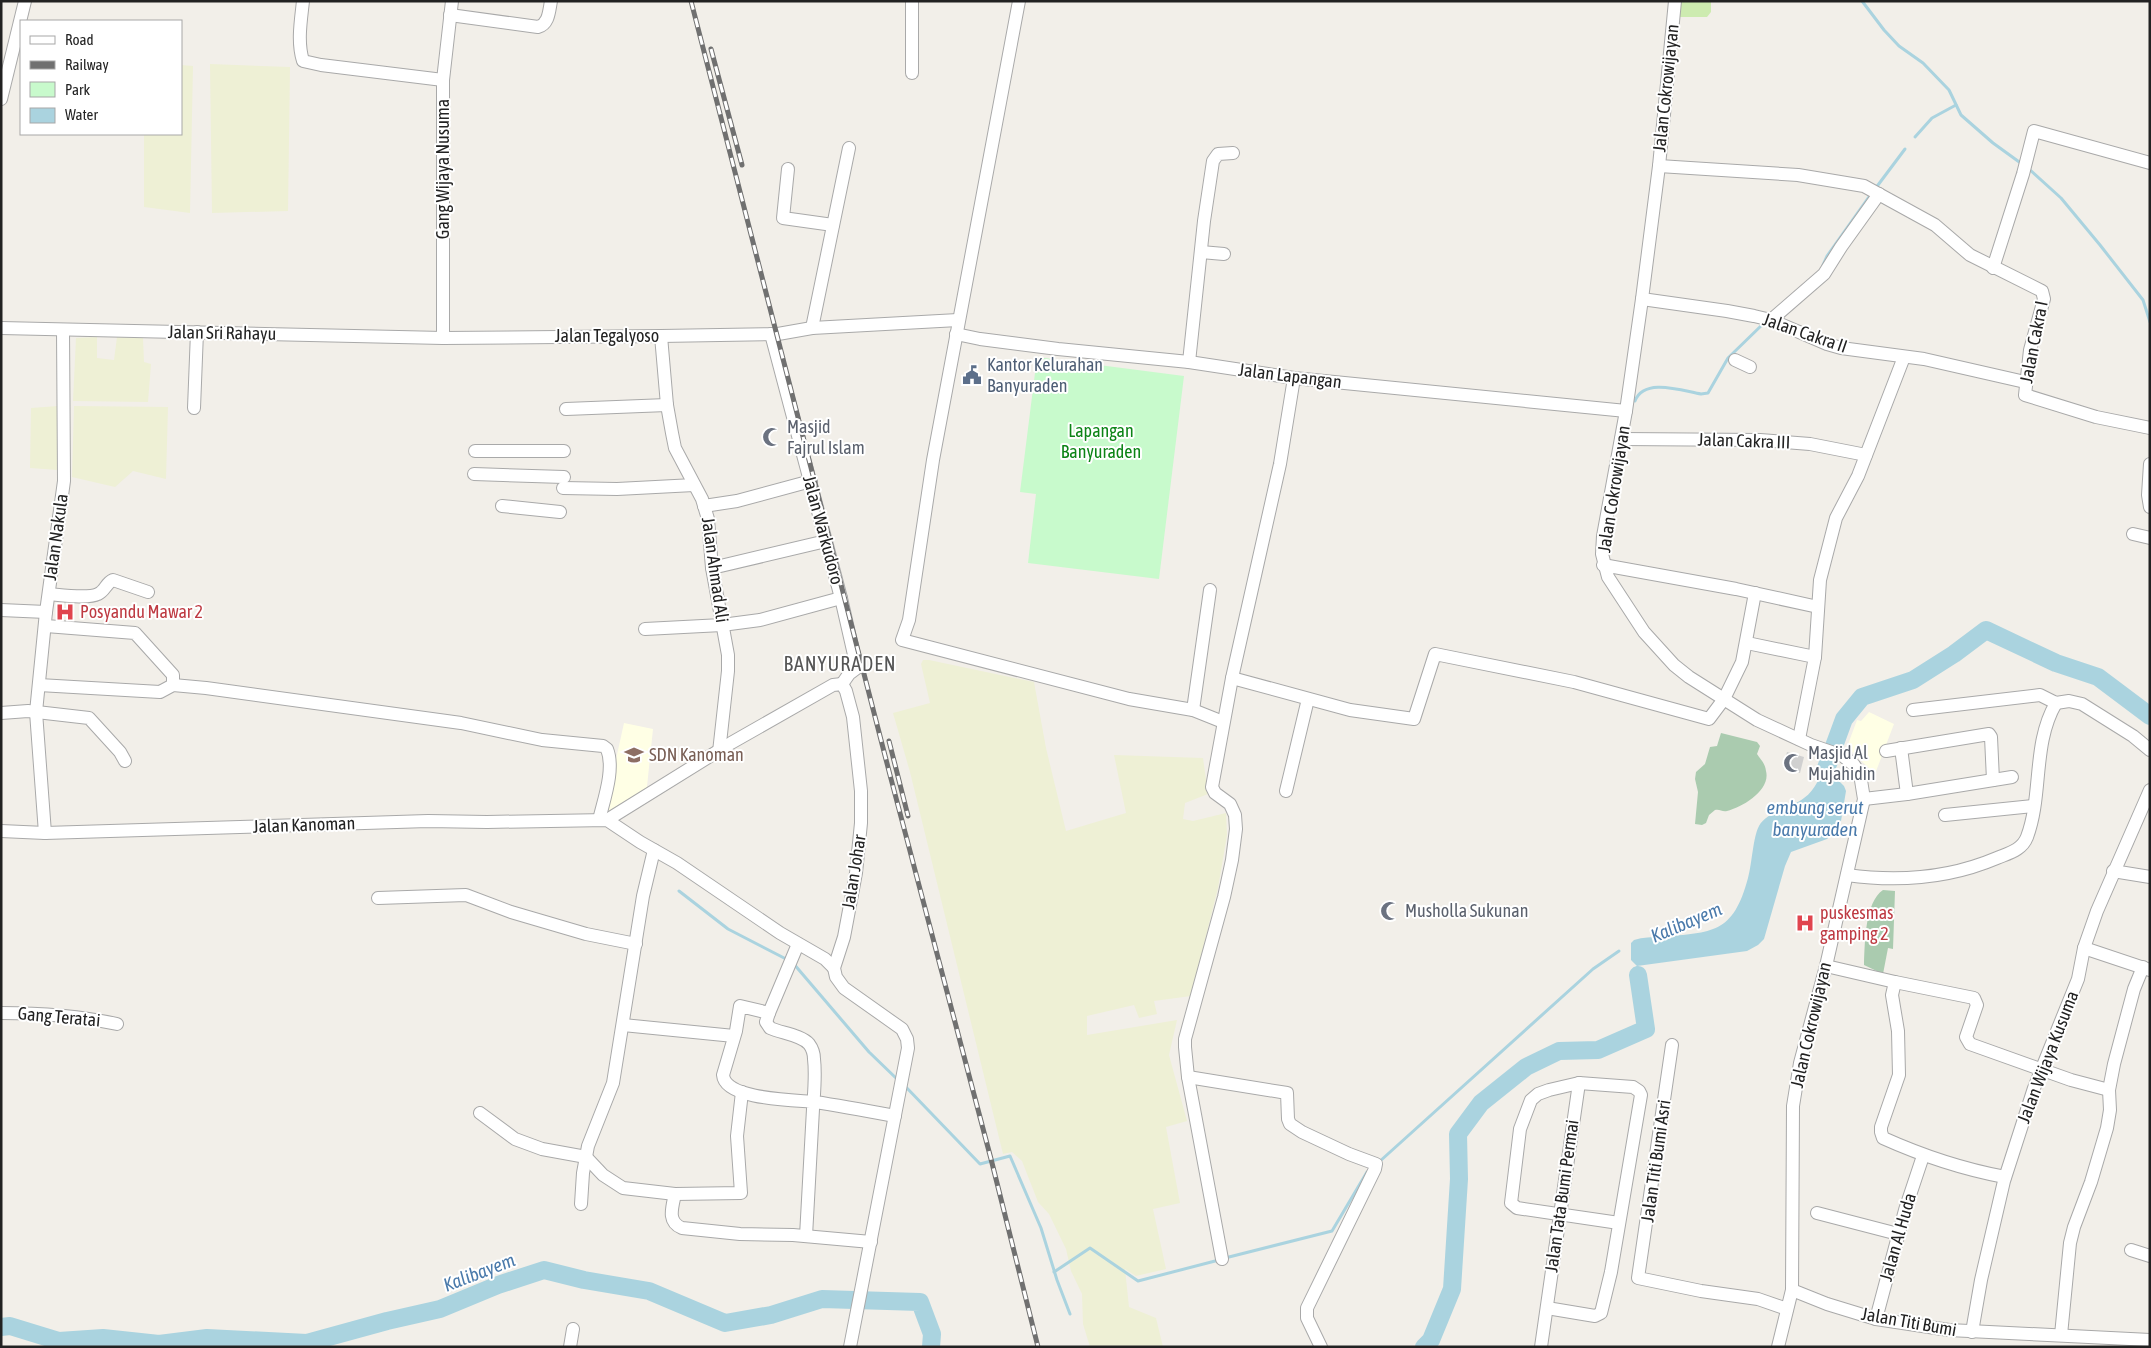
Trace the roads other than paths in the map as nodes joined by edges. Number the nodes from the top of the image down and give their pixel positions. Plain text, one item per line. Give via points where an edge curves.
1 (25, 1) edge
2 (303, 1) edge
3 (452, 1) edge
4 (551, 1) edge
5 (912, 1) edge
6 (1020, 1) edge
7 (1675, 1) edge
8 (450, 16) junction
9 (20, 20) edge
10 (20, 22) edge
11 (912, 73) dead end
12 (443, 80) junction
13 (1, 100) edge
14 (849, 148) dead end
15 (1234, 153) dead end
16 (2150, 163) edge
17 (1658, 166) junction
18 (788, 169) dead end
19 (1874, 192) junction
20 (833, 225) junction
21 (1200, 252) junction
22 (1224, 254) dead end
23 (1994, 268) junction
24 (1642, 300) junction
25 (958, 320) junction
26 (1769, 320) junction
27 (1, 328) edge
28 (812, 328) junction
29 (63, 330) junction
30 (197, 332) junction
31 (771, 334) junction
32 (956, 334) junction
33 (661, 336) junction
34 (444, 338) junction
35 (1904, 357) junction
36 (1735, 360) dead end
37 (1189, 362) junction
38 (1750, 367) dead end
39 (1294, 378) junction
40 (2025, 382) junction
41 (667, 405) junction
42 (194, 408) dead end
43 (566, 409) dead end
44 (1626, 411) junction
45 (2150, 428) edge
46 (1621, 440) junction
47 (475, 451) dead end
48 (564, 451) dead end
49 (1866, 454) junction
50 (2150, 464) edge
51 (474, 474) dead end
52 (811, 481) junction
53 (694, 485) junction
54 (502, 506) dead end
55 (704, 506) junction
56 (2150, 507) edge
57 (560, 512) dead end
58 (2132, 534) dead end
59 (2150, 538) edge
60 (826, 541) junction
61 (1604, 566) junction
62 (712, 568) junction
63 (1210, 590) dead end
64 (148, 592) dead end
65 (49, 594) junction
66 (1755, 594) junction
67 (841, 598) junction
68 (1818, 607) junction
69 (1, 610) edge
70 (46, 612) junction
71 (722, 625) junction
72 (46, 626) junction
73 (645, 629) dead end
74 (1747, 643) junction
75 (1815, 657) junction
76 (1232, 678) junction
77 (842, 684) junction
78 (38, 685) junction
79 (172, 685) junction
80 (1308, 699) junction
81 (1724, 699) junction
82 (2056, 703) junction
83 (1193, 710) junction
84 (1913, 710) dead end
85 (36, 712) junction
86 (1, 713) edge
87 (1223, 722) junction
88 (1799, 739) junction
89 (1901, 748) junction
90 (2150, 750) edge
91 (1886, 751) dead end
92 (719, 752) junction
93 (125, 761) dead end
94 (2012, 777) dead end
95 (1993, 780) junction
96 (2150, 790) edge
97 (1286, 791) dead end
98 (1907, 794) junction
99 (1864, 799) junction
100 (2033, 806) junction
101 (1945, 815) dead end
102 (603, 820) junction
103 (1, 831) edge
104 (46, 833) junction
105 (654, 850) junction
106 (2113, 871) junction
107 (1846, 875) junction
108 (2150, 877) edge
109 (378, 898) dead end
110 (636, 944) junction
111 (798, 944) junction
112 (2084, 948) junction
113 (1826, 966) junction
114 (834, 968) junction
115 (2146, 968) edge
116 (1895, 982) junction
117 (1, 1013) edge
118 (769, 1013) junction
119 (116, 1024) dead end
120 (623, 1025) junction
121 (734, 1036) junction
122 (1672, 1045) dead end
123 (2042, 1068) junction
124 (1188, 1077) junction
125 (1579, 1083) junction
126 (2110, 1090) junction
127 (742, 1092) junction
128 (813, 1102) junction
129 (480, 1113) dead end
130 (895, 1116) junction
131 (1923, 1156) junction
132 (586, 1157) junction
133 (2005, 1177) junction
134 (675, 1194) junction
135 (581, 1204) dead end
136 (1817, 1213) dead end
137 (1560, 1214) junction
138 (1619, 1223) junction
139 (1898, 1234) junction
140 (806, 1236) junction
141 (871, 1242) junction
142 (2131, 1250) dead end
143 (2150, 1256) edge
144 (1222, 1259) dead end
145 (1792, 1290) junction
146 (1547, 1308) junction
147 (1787, 1309) junction
148 (1876, 1319) junction
149 (573, 1329) dead end
150 (1972, 1332) junction
151 (2061, 1335) junction
152 (2150, 1340) edge
153 (570, 1347) edge
154 (850, 1347) edge
155 (1322, 1347) edge
156 (1542, 1347) edge
157 (1778, 1347) edge

1 - 9 street
2 - 12 street via 300,24 303,60
3 - 8 street, Gang Wijaya Nusuma
4 - 8 street via 547,20 538,27
5 - 11 street
6 - 25 street
7 - 17 street, Jalan Cokrowijayan
8 - 12 street, Gang Wijaya Nusuma
10 - 13 street
12 - 34 street, Gang Wijaya Nusuma
14 - 20 street
15 - 21 street via 1218,154 1212,161
16 - 23 street via 2034,131
17 - 19 street, Jalan Cakra I via 1816,177
17 - 24 street, Jalan Cokrowijayan
18 - 20 street via 783,218
19 - 23 street, Jalan Cakra I via 1935,225 1970,254
19 - 26 street via 1863,216 1824,274
20 - 28 street
21 - 22 street
21 - 37 street
23 - 40 street, Jalan Cakra I via 2044,294
24 - 26 street, Jalan Cakra II via 1720,309
24 - 44 street, Jalan Cokrowijayan
25 - 28 street, Jalan Tegalyoso
25 - 32 street
26 - 35 street, Jalan Cakra II via 1827,344
27 - 29 street, Jalan Sri Rahayu
28 - 31 street, Jalan Tegalyoso
29 - 30 street, Jalan Sri Rahayu
29 - 65 street, Jalan Nakula via 64,482
30 - 34 street, Jalan Sri Rahayu
30 - 42 street
31 - 33 street, Jalan Tegalyoso
31 - 52 street, Jalan Warkudoro
32 - 37 street, Jalan Lapangan via 1058,349
32 - 83 street via 929,475 909,620 902,640 1129,698
33 - 34 street, Jalan Tegalyoso
33 - 41 street, Jalan Ahmad Ali
35 - 40 street, Jalan Cakra II
35 - 49 street
36 - 38 street
37 - 39 street, Jalan Lapangan
39 - 44 street, Jalan Lapangan
39 - 76 street via 1280,464
40 - 45 street, Jalan Cakra I via 2025,395 2096,418
41 - 43 street
41 - 53 street, Jalan Ahmad Ali via 675,448
44 - 46 street, Jalan Cokrowijayan
46 - 49 street, Jalan Cakra III via 1760,440 1810,444
46 - 61 street, Jalan Cokrowijayan via 1603,536
47 - 48 street
49 - 68 street via 1836,518 1820,580
50 - 56 street
51 - 53 street via 617,489
52 - 55 street via 737,501
52 - 60 street, Jalan Warkudoro
53 - 55 street, Jalan Ahmad Ali
54 - 57 street
55 - 62 street, Jalan Ahmad Ali
58 - 59 street
60 - 62 street
60 - 67 street, Jalan Warkudoro
61 - 66 street
61 - 81 street, Jalan Cokrowijayan via 1644,632 1674,665
62 - 71 street, Jalan Ahmad Ali
63 - 83 street
64 - 65 street via 113,580 94,595
65 - 70 street, Jalan Nakula
66 - 68 street
66 - 74 street
67 - 71 street via 786,614
67 - 77 street, Jalan Warkudoro via 857,668
68 - 75 street
69 - 70 street
70 - 72 street, Jalan Nakula
71 - 73 street
71 - 92 street, Jalan Ahmad Ali via 728,671
72 - 78 street, Jalan Nakula
72 - 79 street via 135,633 173,675
74 - 75 street
74 - 81 street via 1742,662
75 - 88 street
76 - 80 street
76 - 87 street
77 - 92 street via 832,685 800,702
77 - 114 street, Jalan Johar via 853,716 862,790 856,873 844,936
78 - 79 street via 160,692
78 - 85 street, Jalan Nakula
79 - 102 street via 421,717 542,740 603,746 610,760
80 - 81 street via 1350,710 1414,719 1435,654 1574,682 1709,719
80 - 97 street
81 - 88 street, Jalan Cokrowijayan via 1757,720
82 - 84 street via 2040,695
82 - 90 street via 2082,704
82 - 100 street via 2048,717
83 - 87 street
85 - 86 street
85 - 93 street via 89,718
85 - 104 street, Jalan Nakula
87 - 124 street via 1212,791 1230,804 1236,829 1224,897 1185,1040
88 - 99 street, Jalan Cokrowijayan via 1843,756 1854,765 1860,774
89 - 91 street
89 - 95 street via 1989,734
89 - 98 street
92 - 102 street
94 - 95 street
95 - 98 street
96 - 106 street, Jalan Wijaya Kusuma
98 - 99 street
99 - 107 street, Jalan Cokrowijayan
100 - 101 street
100 - 107 street via 2023,846 1984,864 1946,873 1898,878
102 - 104 street, Jalan Kanoman via 428,821
102 - 105 street
103 - 104 street, Jalan Kanoman
105 - 110 street
105 - 111 street
106 - 108 street
106 - 112 street, Jalan Wijaya Kusuma
107 - 113 street, Jalan Cokrowijayan
109 - 110 street via 466,895 586,934
110 - 120 street
111 - 114 street
111 - 118 street
112 - 115 street
112 - 123 street, Jalan Wijaya Kusuma via 2078,980
113 - 116 street
113 - 145 street, Jalan Cokrowijayan via 1800,1063 1793,1106
114 - 130 street via 844,988 904,1031 908,1052
115 - 126 street via 2134,989
116 - 123 street via 1974,998 1977,1005 1966,1037 1970,1044
116 - 131 street via 1892,995 1898,1031 1899,1075 1881,1132 1883,1138
117 - 119 street, Gang Teratai via 92,1018
118 - 121 street via 740,1006
118 - 128 street via 766,1022 770,1028 801,1039 811,1047 814,1060
120 - 121 street
120 - 132 street via 613,1083
121 - 127 street via 723,1077
122 - 147 street, Jalan Titi Bumi Asri via 1638,1278 1758,1299
123 - 126 street
123 - 133 street, Jalan Wijaya Kusuma
124 - 144 street
124 - 155 street via 1288,1093 1290,1124 1376,1165 1308,1308 1307,1318
125 - 137 street, Jalan Tata Bumi Permai
125 - 137 street via 1538,1094 1531,1100 1520,1129 1511,1204 1517,1208
125 - 138 street via 1633,1087 1641,1095
126 - 151 street via 2107,1128 2070,1243
127 - 128 street
127 - 134 street via 737,1136 741,1193
128 - 130 street
128 - 140 street
129 - 132 street via 515,1139 542,1149
130 - 141 street
131 - 133 street via 1970,1171
131 - 139 street, Jalan Al Huda
132 - 134 street via 603,1175 623,1188
132 - 135 street
133 - 150 street, Jalan Wijaya Kusuma
134 - 140 street via 672,1219 682,1228
136 - 139 street
137 - 138 street
137 - 146 street, Jalan Tata Bumi Permai
138 - 146 street via 1601,1313 1595,1316
139 - 148 street, Jalan Al Huda
140 - 141 street
141 - 154 street
142 - 143 street
145 - 147 street, Jalan Cokrowijayan
145 - 148 street, Jalan Titi Bumi
146 - 156 street, Jalan Tata Bumi Permai
147 - 157 street, Jalan Cokrowijayan
148 - 150 street, Jalan Titi Bumi
149 - 153 street
150 - 151 street, Jalan Titi Bumi
151 - 152 street, Jalan Titi Bumi

